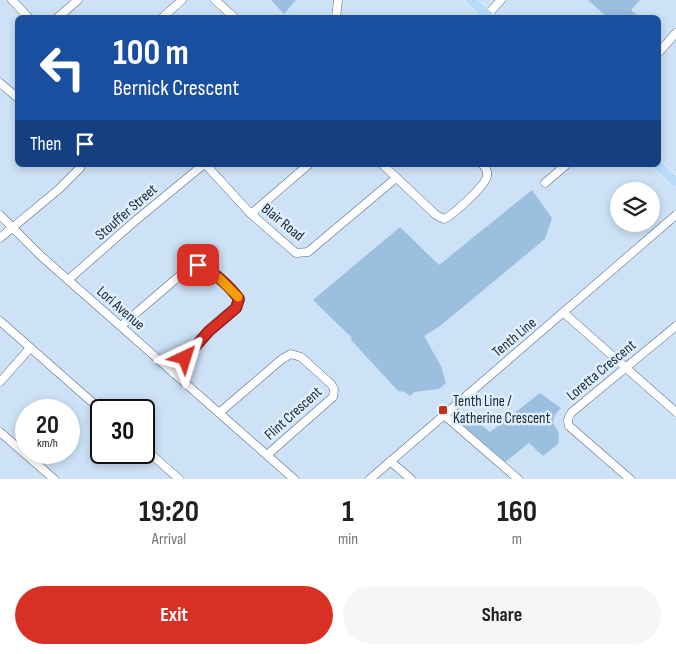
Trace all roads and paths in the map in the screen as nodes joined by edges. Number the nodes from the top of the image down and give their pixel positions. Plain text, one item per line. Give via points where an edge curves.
1 (12, 0) edge
2 (78, 0) edge
3 (182, 0) edge
4 (215, 0) edge
5 (338, 0) edge
6 (471, 0) edge
7 (501, 0) edge
8 (26, 15) edge
9 (60, 15) edge
10 (165, 15) edge
11 (232, 15) edge
12 (336, 15) edge
13 (488, 15) edge
14 (490, 15) edge
15 (676, 33) edge
16 (661, 50) edge
17 (0, 83) edge
18 (15, 96) edge
19 (80, 167) edge
20 (202, 167) edge
21 (206, 167) edge
22 (306, 167) edge
23 (385, 167) edge
24 (484, 167) edge
25 (564, 167) edge
26 (659, 167) edge
27 (396, 178) junction
28 (676, 182) edge
29 (545, 183) dead end
30 (251, 214) junction
31 (676, 215) edge
32 (0, 216) edge
33 (13, 227) junction
34 (0, 238) edge
35 (68, 280) junction
36 (564, 313) junction
37 (0, 321) edge
38 (121, 326) junction
39 (676, 326) edge
40 (30, 348) junction
41 (626, 368) junction
42 (173, 373) junction
43 (0, 382) edge
44 (90, 400) edge
45 (676, 412) edge
46 (219, 413) junction
47 (444, 414) junction
48 (0, 432) edge
49 (266, 455) junction
50 (155, 458) edge
51 (390, 461) junction
52 (54, 479) edge
53 (179, 479) edge
54 (294, 479) edge
55 (370, 479) edge
56 (411, 479) edge
57 (518, 479) edge
58 (630, 479) edge

1 - 8 street
2 - 9 street
3 - 10 street
4 - 11 street
5 - 12 street
6 - 13 main road
7 - 14 street
15 - 16 street
17 - 18 street
19 - 33 street
20 - 35 street, Stouffer Street
21 - 30 street, Blair Road
22 - 30 street
23 - 27 street
24 - 27 street via 487,177 484,183 456,212 444,219
25 - 29 street
26 - 28 main road
27 - 30 street, Blair Road via 302,254 290,250
31 - 36 street, Tenth Line
32 - 33 street, Lori Avenue
33 - 34 street
33 - 35 street, Lori Avenue
35 - 38 street, Lori Avenue
36 - 41 street
36 - 47 street, Tenth Line
37 - 40 street
38 - 42 street, Lori Avenue
38 - 42 street via 191,266 204,266 227,286 239,299 236,308 209,331
39 - 41 street, Loretta Crescent
40 - 43 street
40 - 44 street
41 - 45 street
41 - 58 street, Loretta Crescent via 572,412 567,421
42 - 46 street, Lori Avenue
46 - 49 street, Lori Avenue
46 - 49 street, Flint Crescent via 282,359 291,354 305,360 331,384 334,397
47 - 51 street, Tenth Line
47 - 57 street
48 - 52 street
49 - 54 street, Lori Avenue
50 - 53 street
51 - 55 street, Tenth Line
51 - 56 street

